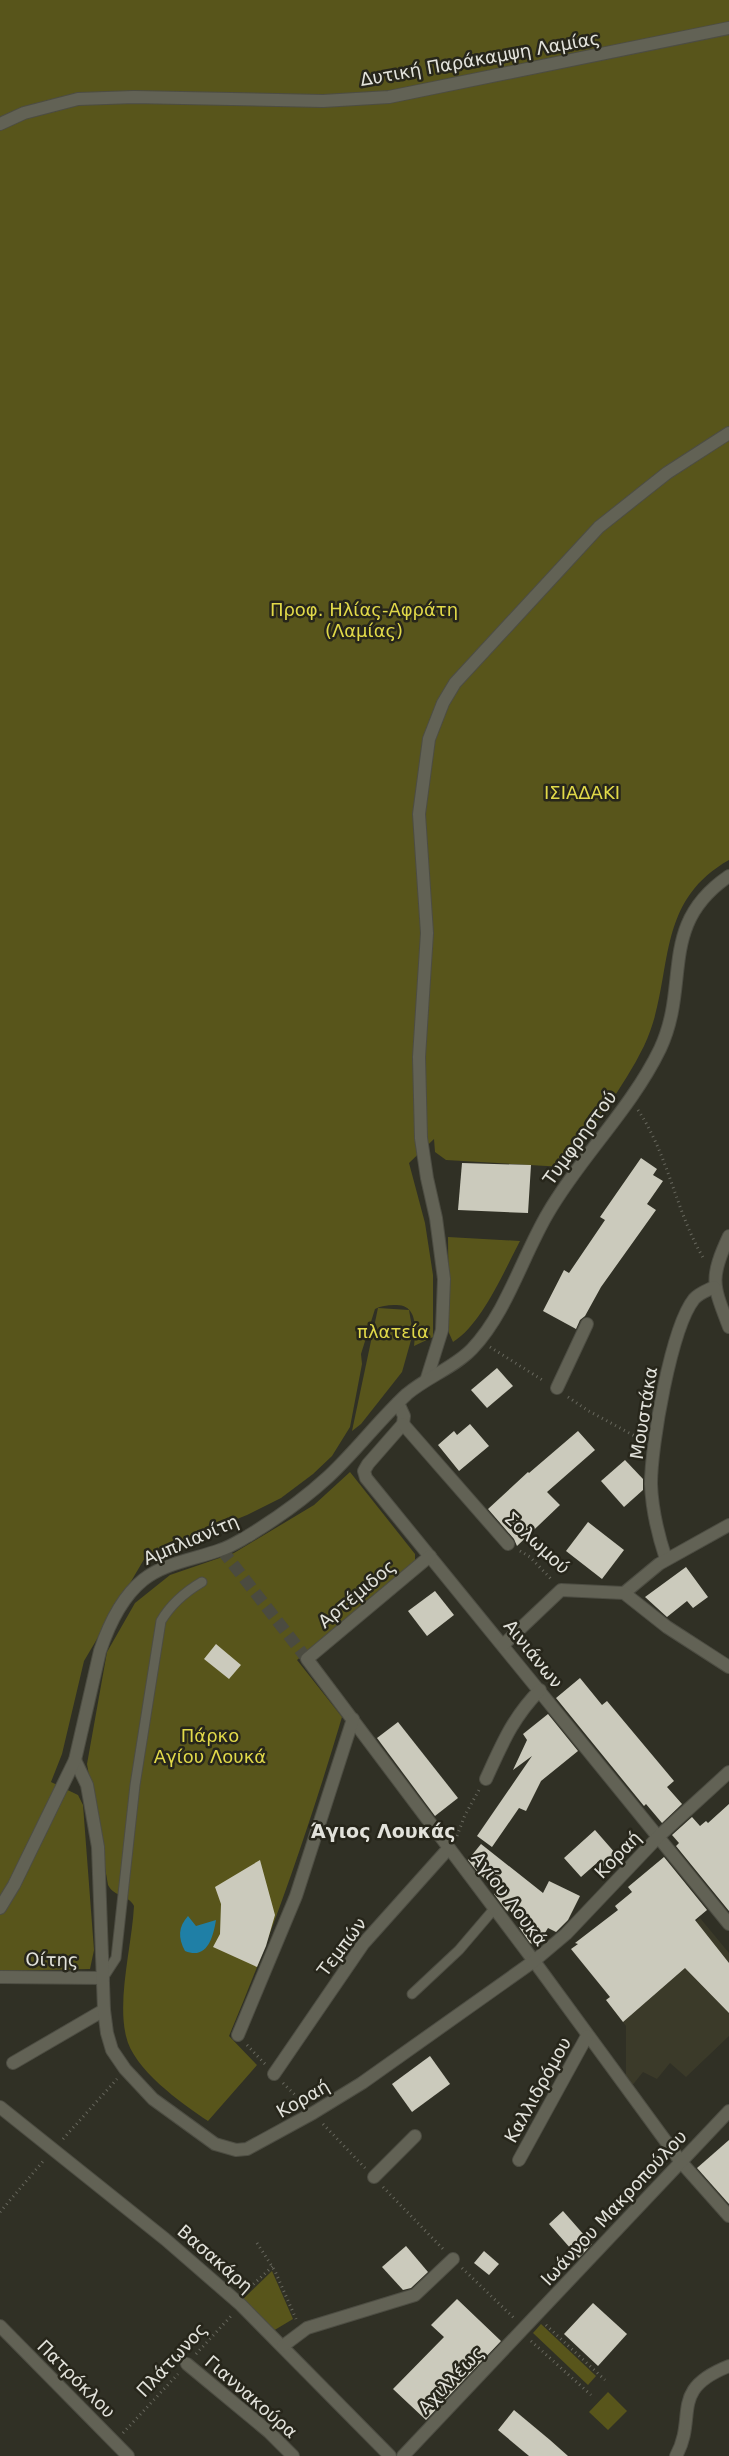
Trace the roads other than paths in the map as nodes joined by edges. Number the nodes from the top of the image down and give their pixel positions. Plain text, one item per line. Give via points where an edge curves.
1 (729, 28) edge
2 (0, 124) edge
3 (729, 433) edge
4 (729, 876) edge
5 (729, 1236) edge
6 (714, 1287) junction
7 (587, 1324) dead end
8 (729, 1328) edge
9 (427, 1378) junction
10 (556, 1388) dead end
11 (409, 1392) joint
12 (398, 1403) junction
13 (402, 1424) junction
14 (729, 1525) edge
15 (508, 1544) road end
16 (430, 1556) junction
17 (666, 1559) junction
18 (202, 1582) dead end
19 (624, 1593) junction
20 (503, 1645) junction
21 (307, 1659) joint
22 (729, 1667) edge
23 (540, 1690) junction
24 (353, 1719) junction
25 (75, 1760) junction
26 (729, 1772) edge
27 (486, 1779) road end
28 (660, 1836) junction
29 (448, 1849) junction
30 (0, 1908) edge
31 (494, 1909) junction
32 (729, 1924) edge
33 (534, 1961) junction
34 (0, 1977) edge
35 (103, 1978) junction
36 (412, 1994) dead end
37 (104, 2010) junction
38 (238, 2035) dead end
39 (587, 2036) junction
40 (13, 2063) dead end
41 (274, 2074) dead end
42 (0, 2107) edge
43 (729, 2111) edge
44 (415, 2136) dead end
45 (519, 2160) dead end
46 (681, 2162) junction
47 (374, 2177) dead end
48 (729, 2216) edge
49 (453, 2259) dead end
50 (0, 2326) edge
51 (523, 2330) joint
52 (283, 2346) junction
53 (187, 2364) road end
54 (729, 2366) edge
55 (128, 2456) edge
56 (293, 2456) edge
57 (390, 2456) edge
58 (403, 2456) edge
59 (676, 2456) edge

1 - 2 street, Δυτική Παράκαμψη Λαμίας via 389,97 323,101 87,99 24,113
3 - 9 street via 640,494 583,543 455,683 442,703 429,739 419,814 427,933 419,1057 421,1138 444,1279 442,1330
4 - 9 street, Τυμφρηστού via 700,902 685,926 666,1032 656,1057 549,1211 492,1321 471,1350
5 - 6 street via 715,1274
6 - 8 street
6 - 17 street, Μουστάκα via 695,1297 679,1328 658,1419 651,1484 659,1540
7 - 10 street
9 - 11 street, Τυμφρηστού
11 - 12 street, Αμπλιανίτη
12 - 13 street via 404,1416
12 - 25 street, Αμπλιανίτη via 329,1476 287,1510 228,1547 167,1567 134,1588 105,1636
13 - 15 street, Σολωμού
13 - 16 street, Αινιάνων via 368,1464 364,1475
14 - 17 street
16 - 20 street, Αινιάνων
16 - 21 street, Αρτέμιδος
17 - 19 street
18 - 35 lane via 188,1590 167,1611 161,1622 135,1784 116,1958
19 - 20 street, Σολωμού via 561,1590
19 - 22 street via 667,1627
20 - 23 street, Αινιάνων
21 - 24 street, Αγίου Λουκά
23 - 27 street via 522,1708
23 - 28 street, Αινιάνων
24 - 29 street, Αγίου Λουκά
24 - 38 street via 296,1896
25 - 30 street, Αμπλιανίτη
25 - 35 street, Κοραή via 87,1785 98,1847
26 - 28 street, Κοραή
28 - 32 street, Αινιάνων
28 - 33 street, Κοραή via 566,1934
29 - 31 street, Αγίου Λουκά
29 - 41 street, Τεμπών via 363,1944
31 - 33 street, Αγίου Λουκά
31 - 36 lane via 459,1950
33 - 37 street, Κοραή via 343,2095 268,2139 240,2151 208,2140 158,2104 135,2081 112,2050
33 - 39 street, Αγίου Λουκά
34 - 35 street, Οίτης
35 - 37 street, Κοραή
37 - 40 street
39 - 45 street, Καλλιδρόμου
39 - 46 street, Αγίου Λουκά
42 - 52 street, Βασακάρη via 166,2239
43 - 46 street, Ιωάννου Μακροπούλου
44 - 47 street
46 - 48 street, Αγίου Λουκά
46 - 51 street, Ιωάννου Μακροπούλου
49 - 52 street via 428,2284 408,2298 301,2331
50 - 55 street, Πατρόκλου
51 - 58 street, Αχιλλέως
52 - 57 street, Βασακάρη
53 - 56 street, Γιαννακούρα
54 - 59 street via 710,2375 692,2392

